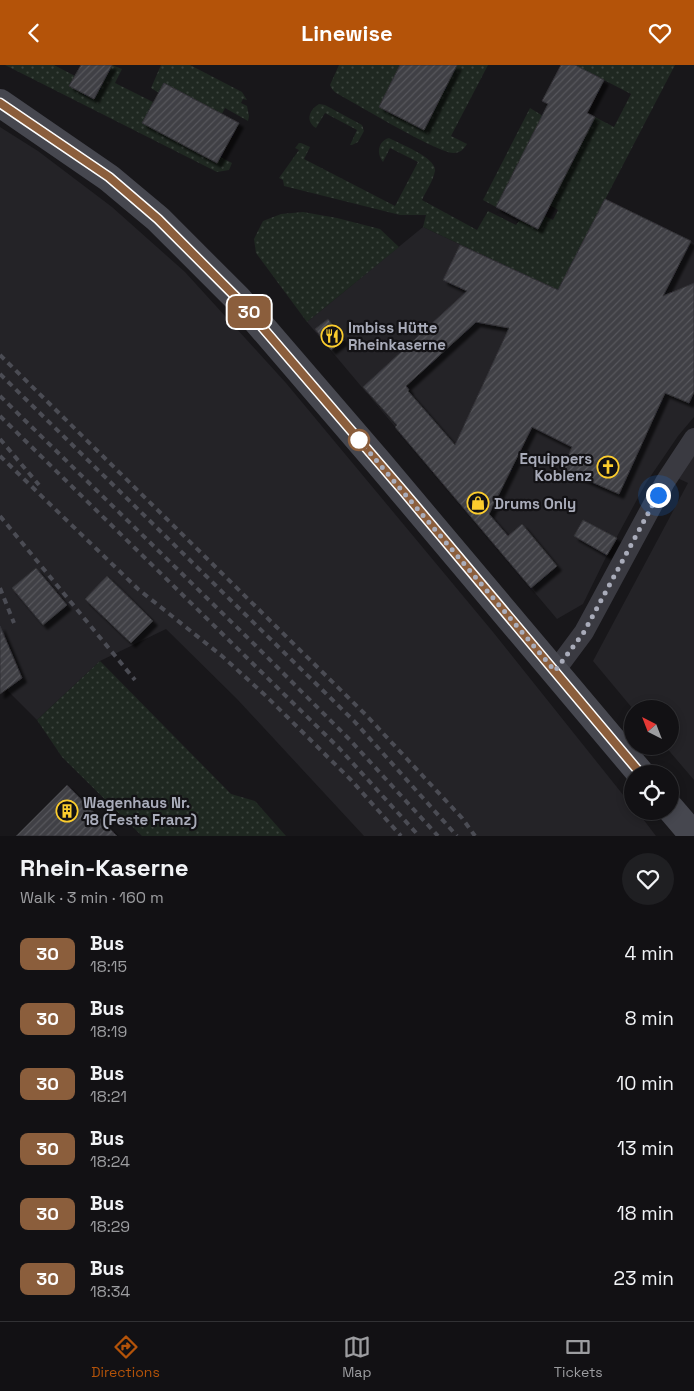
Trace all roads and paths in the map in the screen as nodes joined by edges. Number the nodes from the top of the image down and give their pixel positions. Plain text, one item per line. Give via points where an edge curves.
1 (0, 103) edge
2 (694, 438) edge
3 (555, 671) junction
4 (633, 765) edge
5 (679, 818) edge
6 (694, 836) edge

1 - 3 street via 109,177 158,219 225,286
2 - 3 street via 665,482 584,632
3 - 4 street
5 - 6 street

